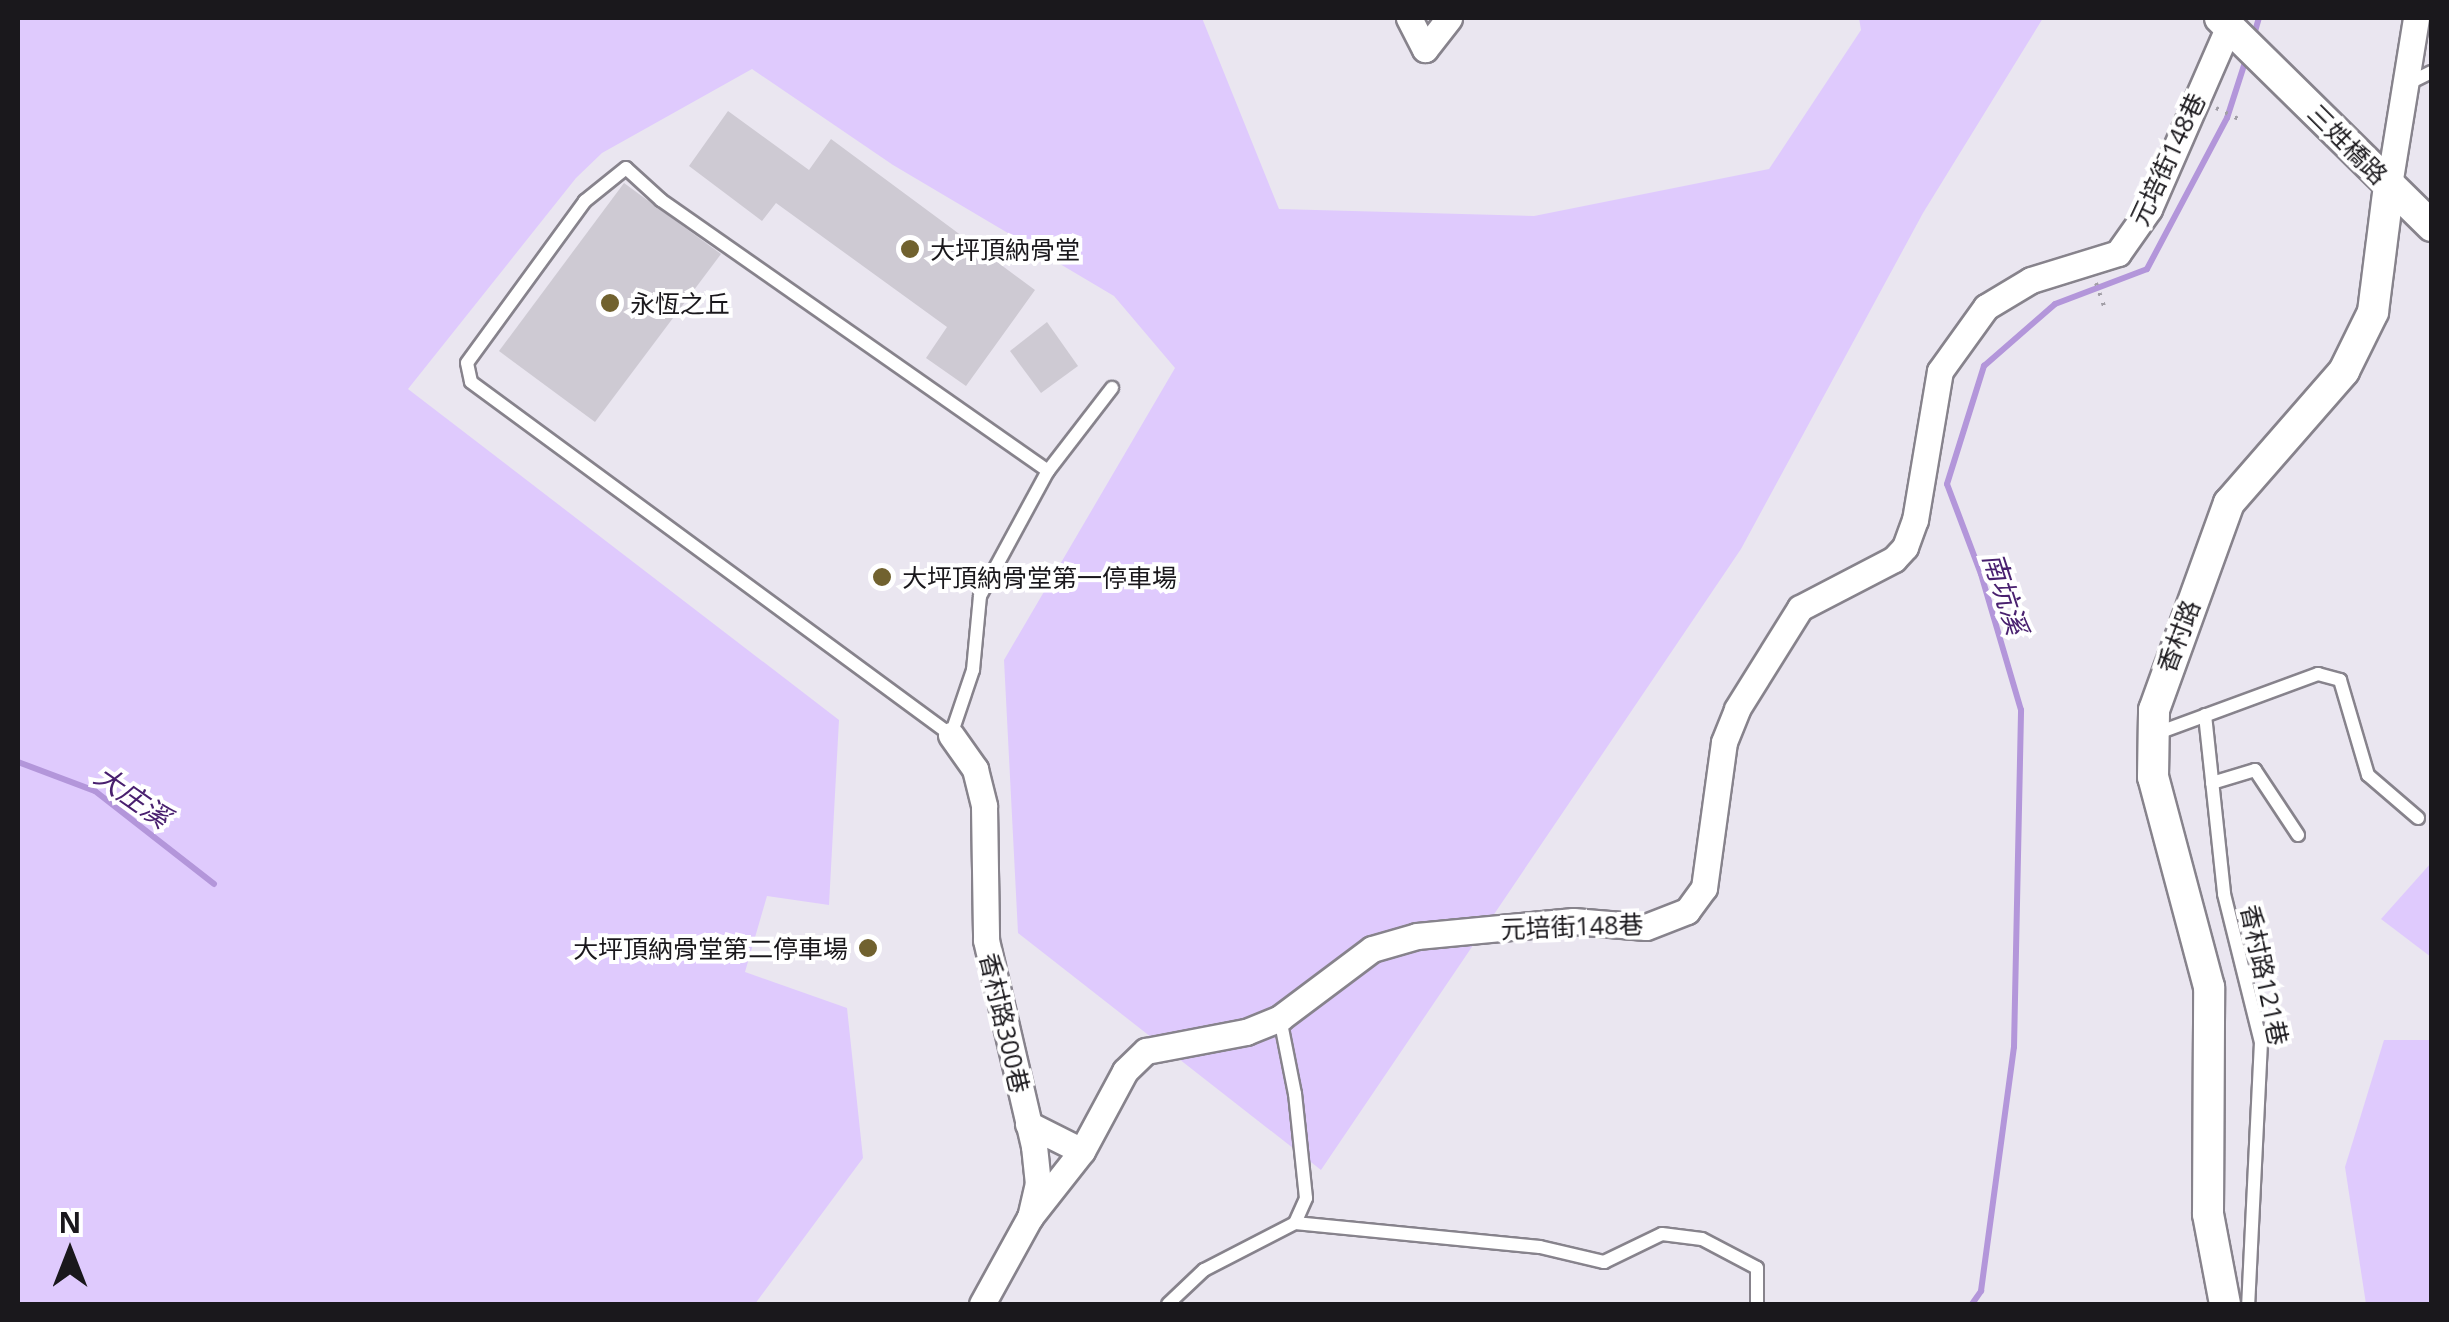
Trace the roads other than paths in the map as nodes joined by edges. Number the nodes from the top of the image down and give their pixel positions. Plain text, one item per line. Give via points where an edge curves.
1 (1409, 18) edge
2 (1450, 18) edge
3 (2416, 18) edge
4 (2227, 21) edge
5 (2432, 72) edge
6 (2404, 85) junction
7 (2389, 186) junction
8 (2432, 226) edge
9 (1112, 388) dead end
10 (1048, 471) junction
11 (2205, 716) junction
12 (951, 735) junction
13 (2152, 735) junction
14 (2212, 783) junction
15 (2418, 818) dead end
16 (2298, 836) dead end
17 (1280, 1018) junction
18 (1028, 1124) junction
19 (1082, 1150) junction
20 (1030, 1217) junction
21 (1295, 1223) junction
22 (982, 1304) edge
23 (1168, 1304) edge
24 (1757, 1304) edge
25 (2225, 1304) edge
26 (2248, 1304) edge

1 - 2 street via 1424,49
3 - 6 street, 香村路
4 - 7 street, 三姓橋路
4 - 17 street, 元培街148巷 via 2149,209 2118,253 2032,280 1986,307 1940,372 1915,520 1904,547 1894,559 1800,608 1737,709 1724,742 1704,888 1688,912 1646,927 1573,921 1417,936 1372,949
5 - 6 lane
6 - 7 street, 香村路
7 - 8 street, 三姓橋路
7 - 13 street, 香村路 via 2373,312 2344,371 2229,503 2163,676
9 - 10 lane
10 - 12 lane via 980,596 973,670
10 - 12 lane via 661,200 626,168 585,201 467,362 471,382
11 - 13 lane
11 - 14 lane, 香村路121巷
11 - 15 lane via 2318,674 2340,680 2368,775
12 - 18 street, 香村路300巷 via 974,769 984,806 986,940
13 - 25 street, 香村路 via 2154,778 2209,987 2208,1214
14 - 16 lane via 2255,770
14 - 26 lane, 香村路121巷 via 2224,894 2261,1042
17 - 19 street, 元培街148巷 via 1246,1032 1146,1051 1125,1071
17 - 21 lane via 1306,1198
18 - 19 street
18 - 20 street, 香村路300巷 via 1038,1182
19 - 20 street, 元培街148巷
20 - 22 street, 香村路300巷
21 - 23 lane via 1204,1270
21 - 24 lane via 1540,1247 1604,1262 1662,1234 1702,1238 1757,1268

